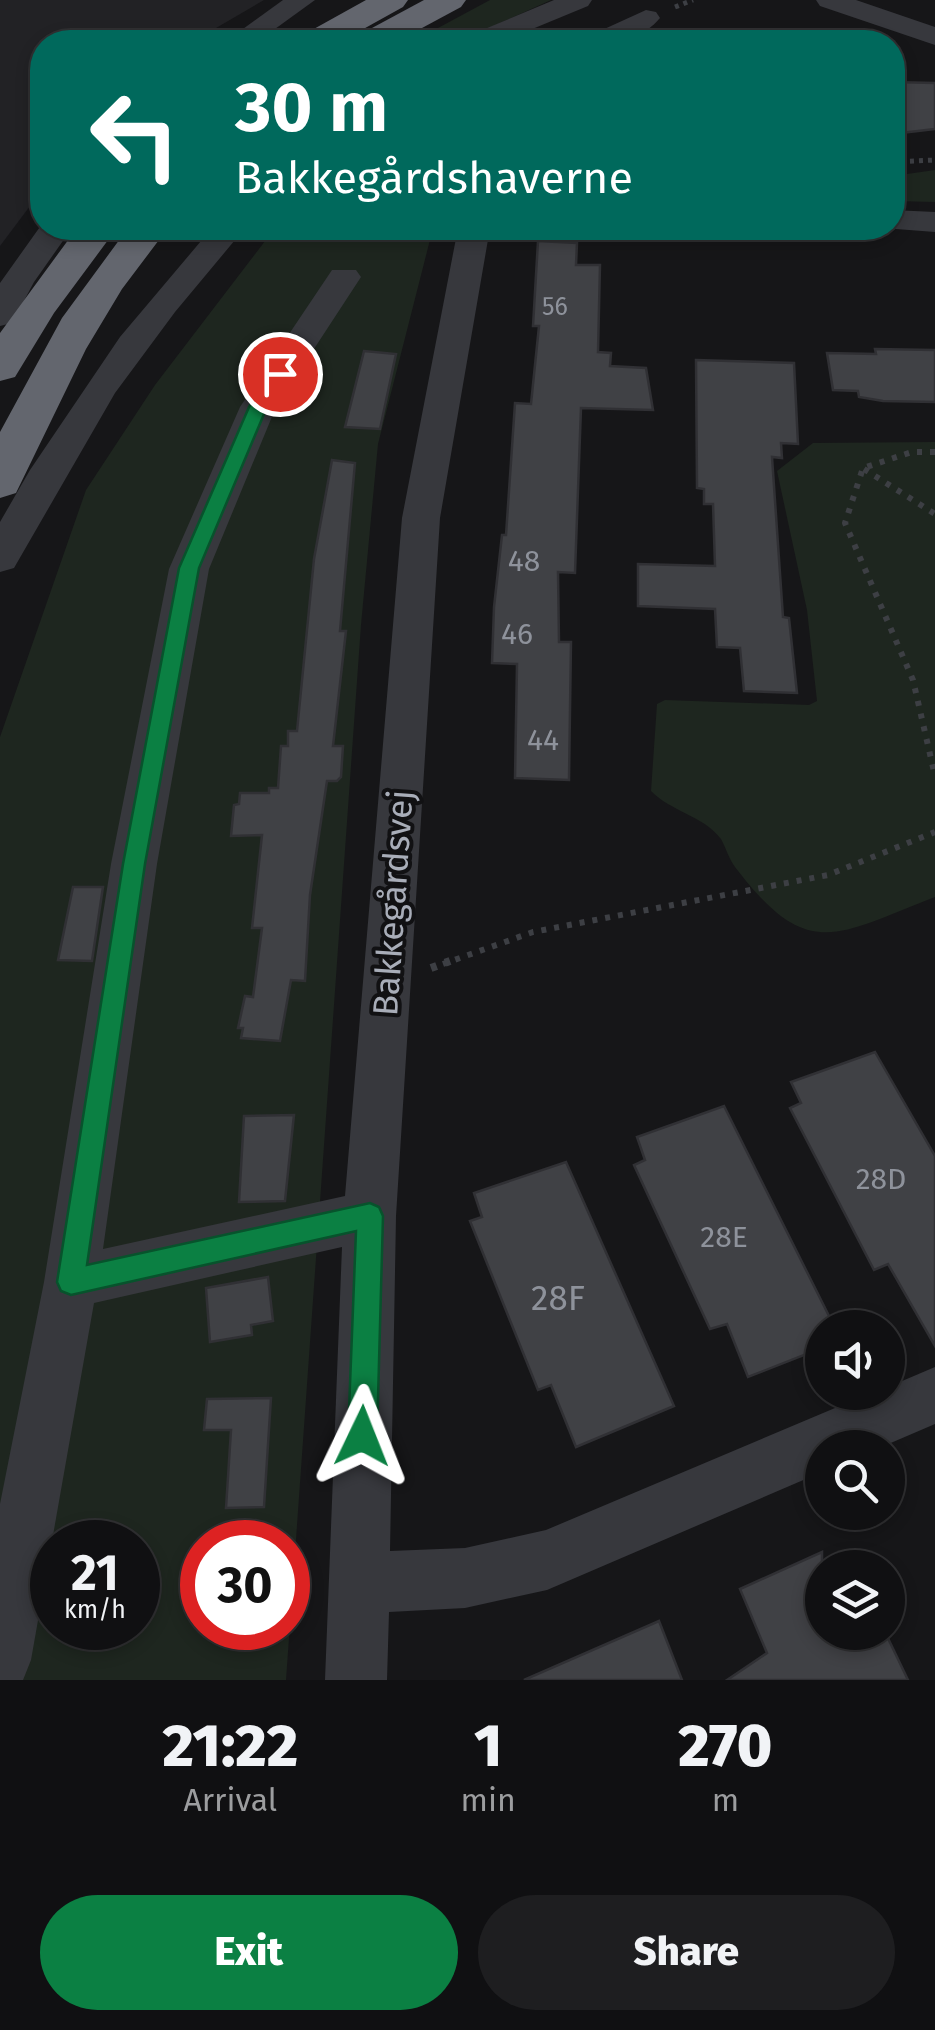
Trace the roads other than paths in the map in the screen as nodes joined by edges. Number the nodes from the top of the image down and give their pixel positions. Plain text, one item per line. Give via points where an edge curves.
1 (302, 0) edge
2 (391, 0) edge
3 (449, 0) edge
4 (578, 0) edge
5 (830, 0) edge
6 (908, 0) edge
7 (935, 10) edge
8 (646, 18) dead end
9 (257, 30) edge
10 (337, 30) edge
11 (393, 30) edge
12 (507, 30) edge
13 (627, 30) edge
14 (935, 37) edge
15 (905, 221) edge
16 (935, 222) edge
17 (47, 240) edge
18 (88, 240) edge
19 (138, 240) edge
20 (218, 240) edge
21 (472, 240) edge
22 (344, 277) dead end
23 (0, 316) edge
24 (0, 366) edge
25 (0, 482) edge
26 (0, 558) edge
27 (370, 1216) junction
28 (71, 1282) junction
29 (935, 1396) edge
30 (358, 1583) junction
31 (0, 1660) edge
32 (356, 1680) edge

1 - 9 street
2 - 10 highway
3 - 11 highway
4 - 12 street
5 - 14 street
6 - 7 street
8 - 13 street
15 - 16 street
17 - 23 street
18 - 24 highway
19 - 25 highway via 63,347
20 - 26 street via 141,330 42,477
21 - 27 street, Bakkegårdsvej via 421,518
22 - 28 street via 258,407 189,568 134,864
27 - 28 street
27 - 30 street, Bakkegårdsvej
28 - 31 street
29 - 30 street via 547,1560 464,1578
30 - 32 street, Bakkegårdsvej

